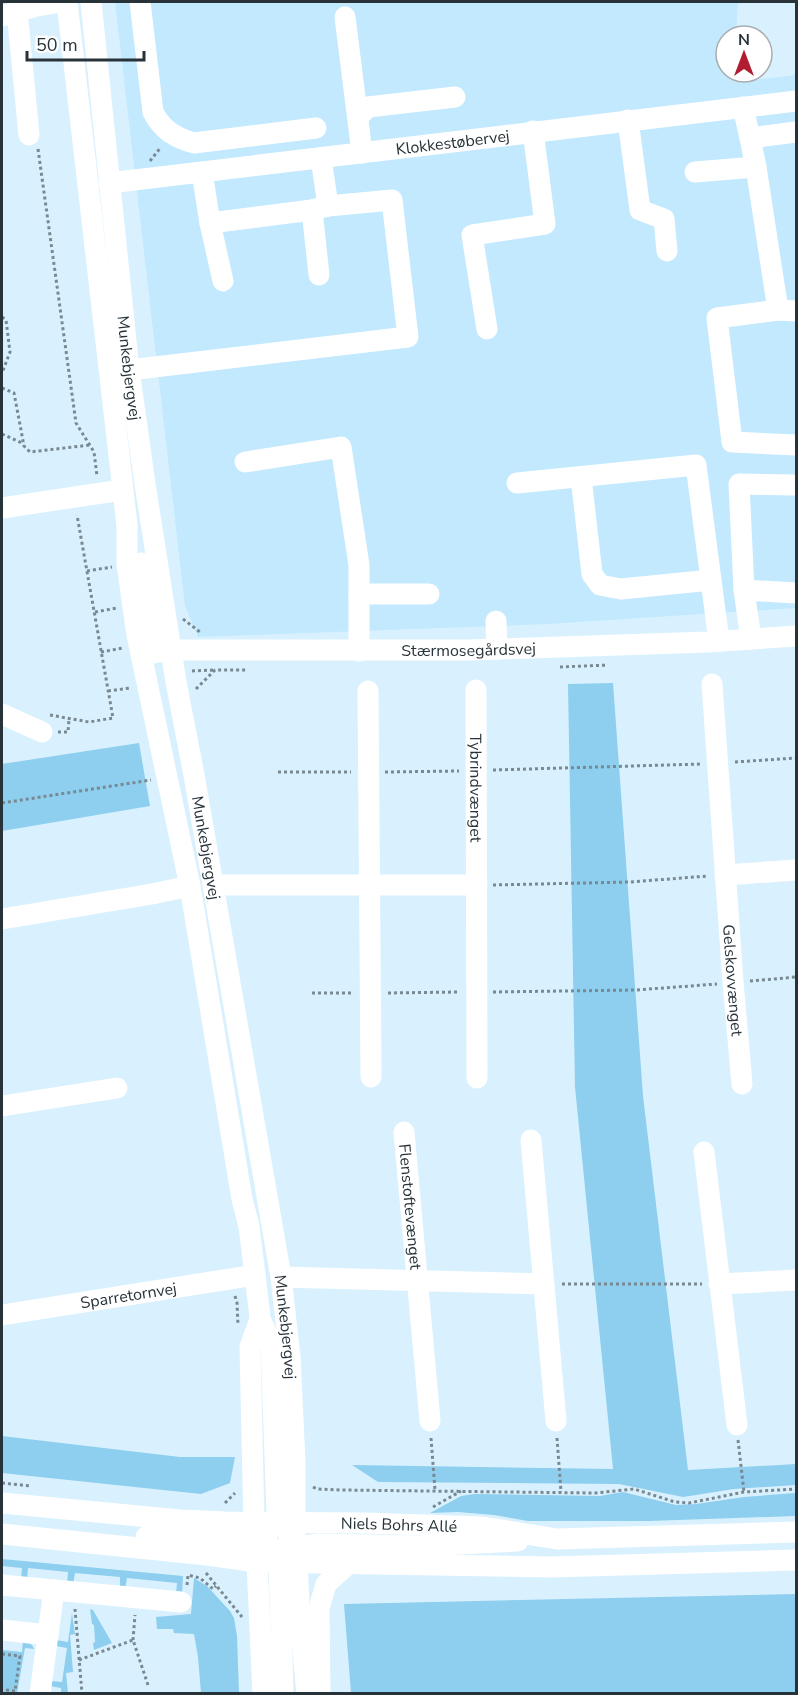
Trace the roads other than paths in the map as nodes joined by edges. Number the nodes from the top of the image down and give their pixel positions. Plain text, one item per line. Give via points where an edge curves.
1 (62, 2) edge
2 (67, 2) edge
3 (91, 2) edge
4 (140, 2) edge
5 (9, 14) edge
6 (345, 17) dead end
7 (455, 97) dead end
8 (796, 101) edge
9 (743, 107) junction
10 (358, 117) junction
11 (628, 120) junction
12 (316, 128) dead end
13 (533, 131) junction
14 (796, 132) edge
15 (30, 135) road end
16 (237, 138) junction
17 (750, 138) junction
18 (362, 153) junction
19 (321, 158) junction
20 (242, 167) junction
21 (756, 167) junction
22 (202, 172) junction
23 (695, 172) dead end
24 (109, 183) junction
25 (320, 208) junction
26 (210, 223) junction
27 (667, 251) dead end
28 (320, 275) dead end
29 (223, 281) dead end
30 (787, 310) edge
31 (487, 329) dead end
32 (129, 370) junction
33 (796, 445) edge
34 (245, 462) dead end
35 (581, 477) junction
36 (517, 483) dead end
37 (796, 485) edge
38 (122, 490) junction
39 (2, 508) edge
40 (127, 525) junction
41 (711, 580) junction
42 (744, 590) junction
43 (796, 593) edge
44 (359, 594) junction
45 (429, 594) dead end
46 (496, 621) dead end
47 (796, 636) edge
48 (751, 639) junction
49 (719, 641) junction
50 (497, 649) junction
51 (171, 650) junction
52 (359, 651) junction
53 (132, 652) junction
54 (712, 684) dead end
55 (476, 690) dead end
56 (368, 691) dead end
57 (2, 714) edge
58 (44, 723) road end
59 (796, 870) edge
60 (725, 875) junction
61 (214, 885) junction
62 (369, 885) junction
63 (477, 885) junction
64 (190, 886) junction
65 (2, 919) edge
66 (371, 1077) dead end
67 (477, 1078) dead end
68 (742, 1084) dead end
69 (117, 1088) dead end
70 (2, 1106) edge
71 (404, 1132) dead end
72 (531, 1140) dead end
73 (704, 1152) dead end
74 (255, 1275) junction
75 (281, 1277) junction
76 (417, 1280) junction
77 (796, 1280) edge
78 (544, 1284) junction
79 (719, 1284) junction
80 (2, 1315) edge
81 (260, 1319) junction
82 (430, 1421) road end
83 (556, 1421) road end
84 (737, 1425) road end
85 (3, 1504) edge
86 (796, 1532) edge
87 (2, 1534) edge
88 (557, 1539) junction
89 (274, 1547) junction
90 (796, 1560) edge
91 (348, 1564) junction
92 (2, 1585) edge
93 (64, 1591) junction
94 (181, 1602) road end
95 (2, 1630) edge
96 (48, 1635) junction
97 (40, 1694) edge
98 (263, 1694) edge
99 (283, 1694) edge
100 (307, 1694) edge
101 (320, 1694) edge

1 - 5 street
2 - 38 street, Munkebjergvej
3 - 24 street, Munkebjergvej
4 - 16 street via 157,119 171,134 194,143
5 - 15 street
6 - 10 street
7 - 10 street via 368,107
8 - 9 street, Klokkestøbervej
9 - 11 street, Klokkestøbervej
9 - 17 street
10 - 18 street
11 - 13 street, Klokkestøbervej
11 - 27 street via 640,210 664,219
12 - 16 street
13 - 18 street, Klokkestøbervej
13 - 31 street via 545,224 472,235
14 - 17 street
16 - 20 street
17 - 21 street
18 - 19 street, Klokkestøbervej
19 - 20 street, Klokkestøbervej
19 - 25 street
20 - 22 street, Klokkestøbervej
21 - 23 street
21 - 30 street
22 - 24 street, Klokkestøbervej
22 - 26 street
24 - 32 street, Munkebjergvej
25 - 26 street
25 - 28 street
25 - 32 street via 392,200 408,337
26 - 29 street
30 - 33 street via 717,318 732,442
32 - 51 street, Munkebjergvej
34 - 44 street via 341,447 359,565
35 - 36 street
35 - 41 street via 592,574 600,585 621,589
35 - 41 street via 696,465
37 - 42 street via 739,484
38 - 39 street
38 - 40 street, Munkebjergvej
40 - 51 street via 140,561 155,647
40 - 53 street, Munkebjergvej
41 - 49 street
42 - 43 street
42 - 48 street
44 - 45 street
44 - 52 street
46 - 50 street
47 - 48 street, Stærmosegårdsvej
48 - 49 street, Stærmosegårdsvej
49 - 50 street, Stærmosegårdsvej
50 - 52 street, Stærmosegårdsvej
51 - 52 street, Stærmosegårdsvej
51 - 53 street, Stærmosegårdsvej
51 - 61 street, Munkebjergvej
53 - 64 street, Munkebjergvej via 168,777
54 - 60 street, Gelskovvænget
55 - 63 street, Tybrindvænget
56 - 62 street
57 - 58 street
59 - 60 street
60 - 68 street, Gelskovvænget
61 - 62 street
61 - 75 street, Munkebjergvej
62 - 63 street
62 - 66 street
63 - 67 street, Tybrindvænget
64 - 65 street
64 - 74 street, Munkebjergvej
69 - 70 street
71 - 76 street, Flenstoftevænget
72 - 78 street
73 - 79 street
74 - 80 street, Sparretornvej
74 - 81 street, Munkebjergvej
75 - 76 street, Flenstoftevænget
75 - 89 street, Munkebjergvej via 295,1462 294,1495
76 - 78 street, Flenstoftevænget
76 - 82 street, Flenstoftevænget
77 - 79 street
78 - 83 street
79 - 84 street
81 - 89 street via 271,1342 278,1514
81 - 89 street, Munkebjergvej via 250,1347
85 - 89 street, Niels Bohrs Allé via 180,1520
86 - 88 street, Niels Bohrs Allé
87 - 89 street via 83,1543 119,1536
88 - 89 street via 421,1546
88 - 89 street, Niels Bohrs Allé via 483,1527 426,1525
89 - 91 street, Niels Bohrs Allé via 322,1563
89 - 98 street, Munkebjergvej
89 - 99 street
89 - 100 street, Munkebjergvej via 299,1608
90 - 91 street, Niels Bohrs Allé via 552,1567
91 - 101 street via 326,1584 320,1608
92 - 93 street
93 - 94 street via 148,1594
93 - 96 street
95 - 96 street
96 - 97 street

